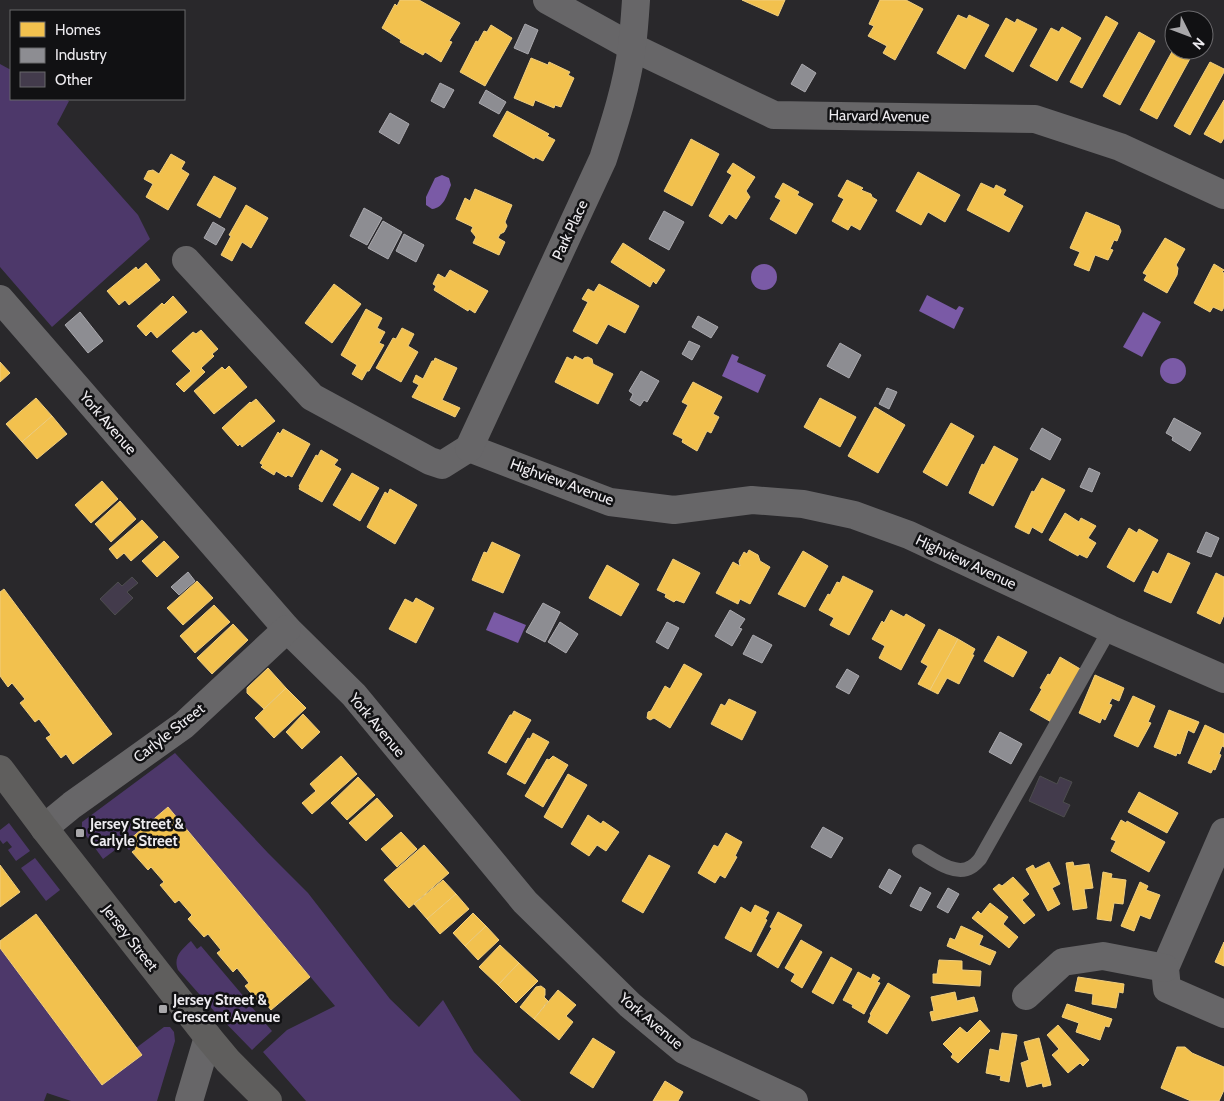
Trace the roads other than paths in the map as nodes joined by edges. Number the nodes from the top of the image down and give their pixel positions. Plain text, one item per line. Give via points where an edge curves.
1 (547, 0) edge
2 (636, 0) edge
3 (632, 47) junction
4 (1224, 195) edge
5 (186, 260) dead end
6 (0, 298) edge
7 (469, 448) junction
8 (1110, 629) junction
9 (287, 630) junction
10 (1224, 679) edge
11 (0, 768) edge
12 (44, 828) junction
13 (1224, 832) edge
14 (919, 851) dead end
15 (1166, 978) junction
16 (1026, 996) dead end
17 (1224, 1014) edge
18 (208, 1037) junction
19 (189, 1101) edge
20 (268, 1101) edge
21 (794, 1101) edge

1 - 3 street, Harvard Avenue
2 - 3 street, Park Place
3 - 4 street, Harvard Avenue via 774,115 1035,119 1120,147
3 - 7 street, Park Place via 616,120 603,159
5 - 7 street via 312,397 442,465
6 - 9 street, York Avenue
7 - 8 street, Highview Avenue via 610,502 674,510 752,500 803,504 854,515 909,535
8 - 10 street, Highview Avenue
8 - 14 lane via 980,859 962,870 945,866
9 - 12 street, Carlyle Street via 184,725
9 - 21 street, York Avenue via 354,695 525,902 630,1005 684,1050
11 - 12 street, Jersey Street
12 - 18 street, Jersey Street
13 - 15 street
15 - 16 street via 1103,956 1063,962
15 - 17 street
18 - 19 street
18 - 20 street, Jersey Street

